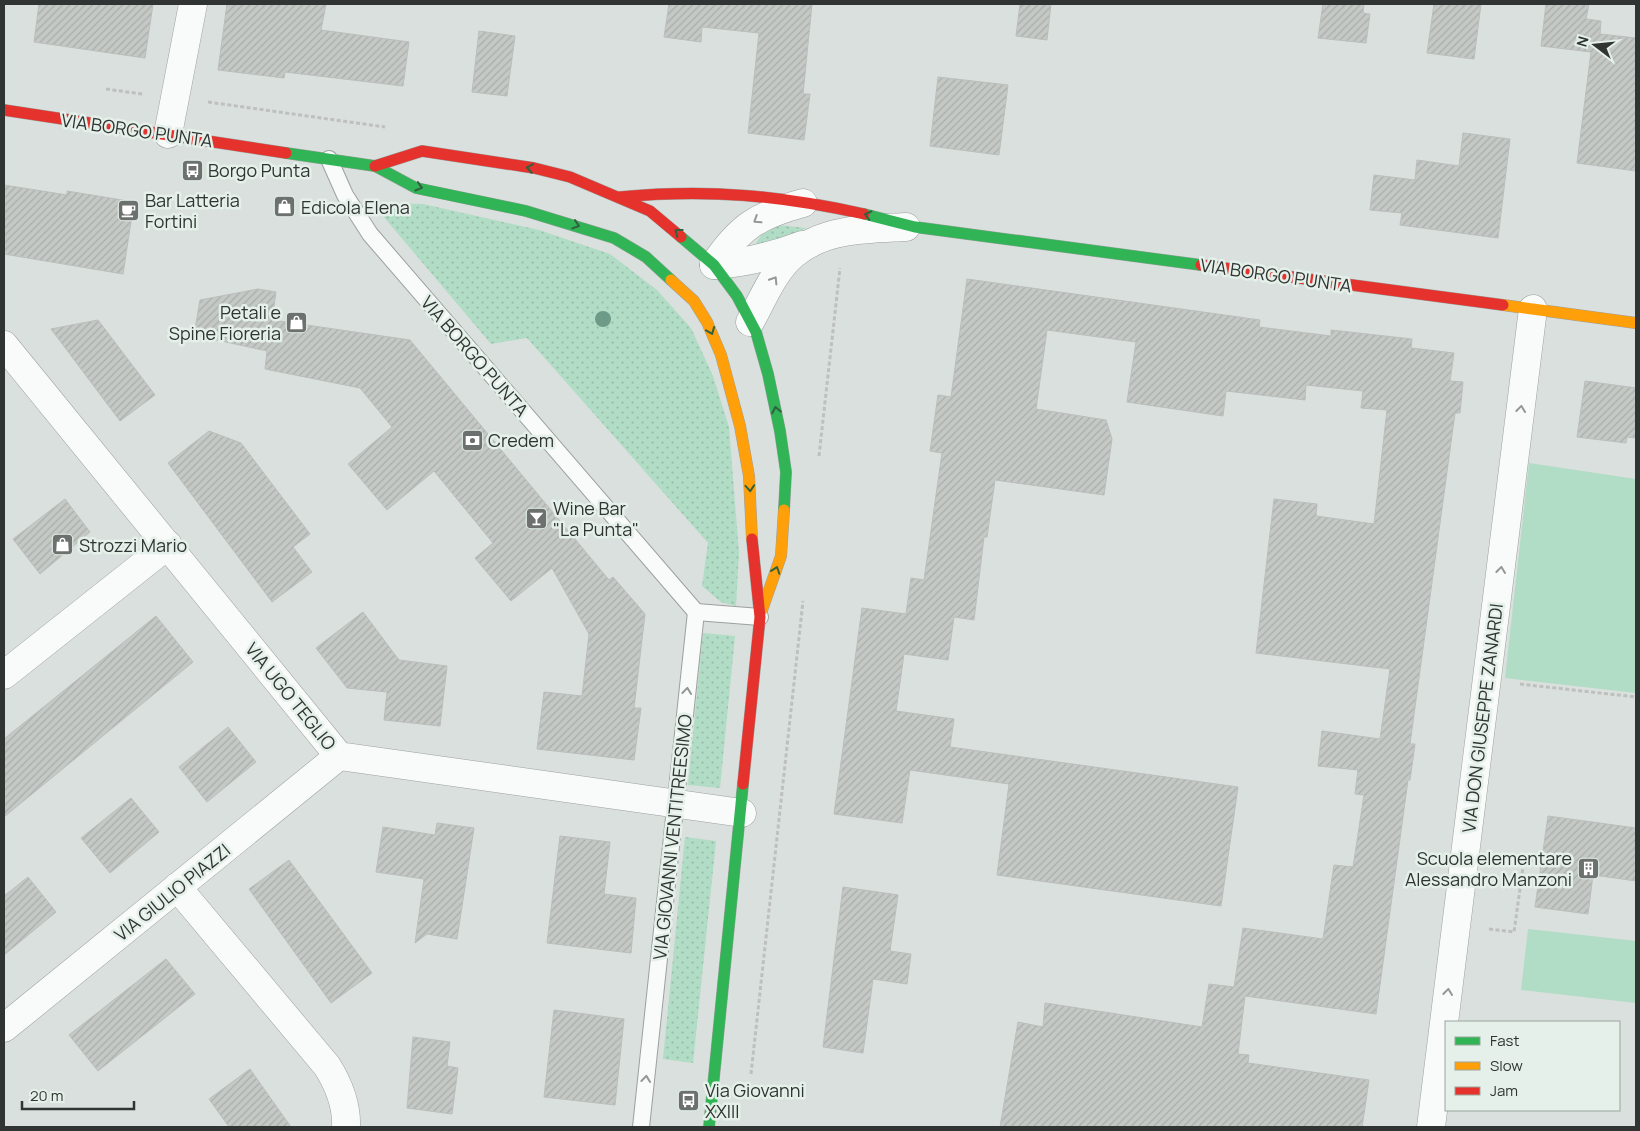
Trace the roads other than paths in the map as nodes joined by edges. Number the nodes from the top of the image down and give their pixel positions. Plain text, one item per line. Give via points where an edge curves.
1 (193, 4) edge
2 (4, 110) edge
3 (168, 134) junction
4 (328, 159) junction
5 (375, 166) junction
6 (620, 197) junction
7 (802, 203) junction
8 (915, 227) junction
9 (832, 236) junction
10 (710, 268) junction
11 (1533, 309) junction
12 (750, 322) junction
13 (1636, 323) edge
14 (4, 345) edge
15 (168, 545) junction
16 (696, 612) junction
17 (760, 617) junction
18 (4, 675) edge
19 (340, 756) junction
20 (676, 804) junction
21 (742, 813) junction
22 (177, 888) junction
23 (4, 1028) edge
24 (346, 1127) edge
25 (641, 1127) edge
26 (709, 1127) edge
27 (1431, 1127) edge

1 - 3 street
2 - 3 street, VIA BORGO PUNTA
3 - 4 street, VIA BORGO PUNTA
4 - 5 street, VIA BORGO PUNTA
4 - 16 lane, VIA BORGO PUNTA via 345,195 370,234
6 -> 5 street, VIA BORGO PUNTA via 570,177 534,168 422,151
5 -> 17 street, VIA BORGO PUNTA via 416,188 526,211 614,238 688,287 721,355 740,426 749,476 752,554
6 - 7 street, VIA BORGO PUNTA via 713,192
10 -> 6 street, VIA BORGO PUNTA via 650,210
8 -> 7 street, VIA BORGO PUNTA
7 -> 10 street, VIA BORGO PUNTA via 772,211 758,219 728,244
8 - 9 street, VIA BORGO PUNTA
8 - 11 street, VIA BORGO PUNTA
9 - 10 street, VIA BORGO PUNTA via 762,258
12 -> 9 street, VIA BORGO PUNTA via 794,253
10 - 12 street via 737,296
11 - 13 street, VIA BORGO PUNTA
27 -> 11 street, VIA DON GIUSEPPE ZANARDI
17 -> 12 street via 781,556 786,472 768,374
14 - 15 street, VIA UGO TEGLIO
15 - 18 street
15 - 19 street, VIA UGO TEGLIO
16 - 17 lane
20 -> 16 lane, VIA GIOVANNI VENTITREESIMO
17 - 21 street
19 - 20 street, VIA UGO TEGLIO
19 - 22 street, VIA GIULIO PIAZZI
20 - 21 street, VIA UGO TEGLIO
25 -> 20 lane, VIA GIOVANNI VENTITREESIMO
21 - 26 street
22 - 23 street, VIA GIULIO PIAZZI
22 - 24 street via 327,1066 344,1100

